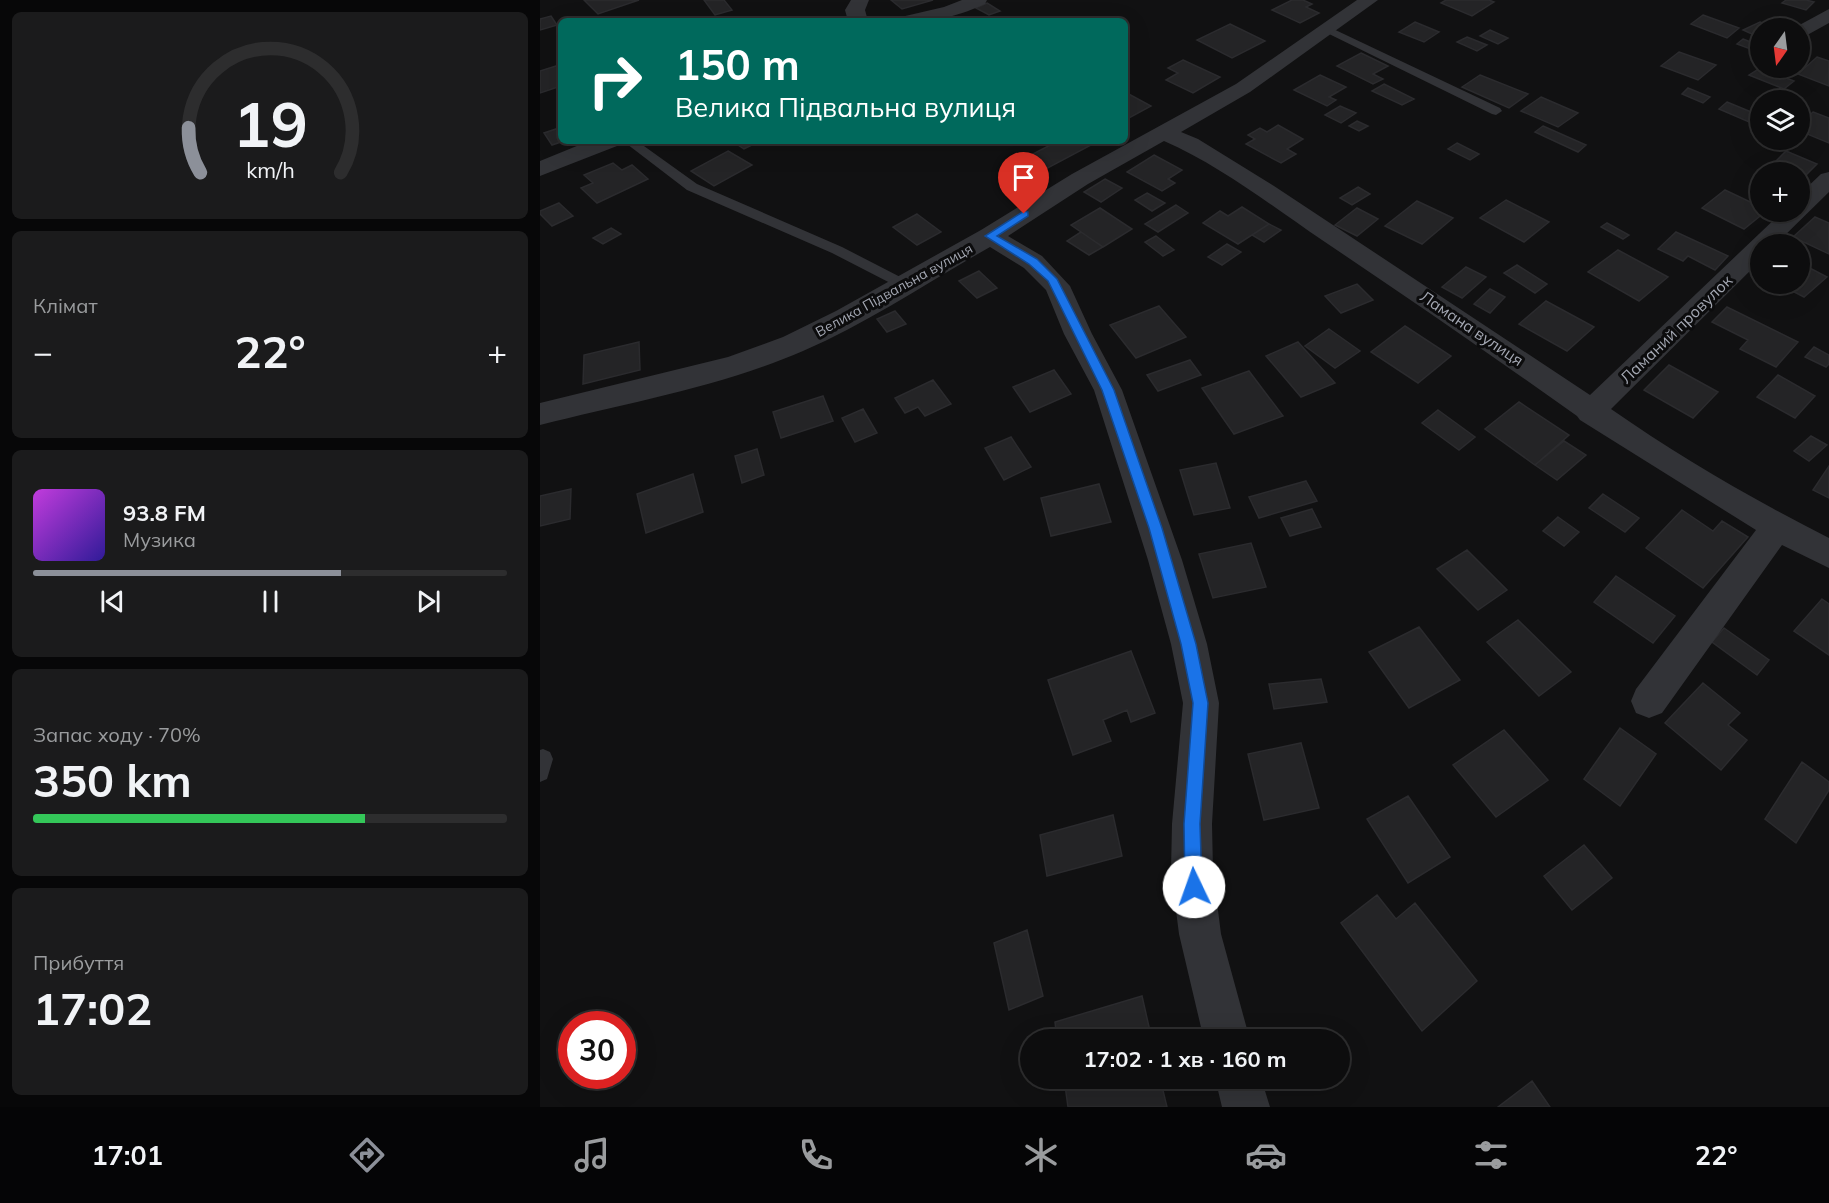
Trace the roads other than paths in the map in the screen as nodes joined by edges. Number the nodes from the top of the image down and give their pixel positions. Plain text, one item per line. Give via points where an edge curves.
1 (860, 0) edge
2 (978, 0) edge
3 (1369, 0) edge
4 (1829, 15) edge
5 (857, 18) edge
6 (922, 18) edge
7 (1810, 27) edge
8 (1327, 29) junction
9 (1496, 111) dead end
10 (1165, 133) junction
11 (602, 144) edge
12 (633, 144) edge
13 (540, 169) edge
14 (1829, 179) edge
15 (1810, 198) edge
16 (1786, 222) edge
17 (1773, 234) edge
18 (990, 236) junction
19 (1750, 257) edge
20 (905, 285) junction
21 (1590, 412) junction
22 (540, 414) edge
23 (1777, 527) junction
24 (1829, 554) edge
25 (1649, 701) dead end
26 (540, 760) edge
27 (540, 772) edge
28 (1224, 1029) edge
29 (1241, 1089) edge
30 (1246, 1107) edge

1 - 5 street via 855,10
2 - 6 street
3 - 8 street, Велика Підвальна вулиця
4 - 7 street
8 - 9 lane
8 - 10 street, Велика Підвальна вулиця via 1243,88
10 - 18 street, Велика Підвальна вулиця via 1080,179
10 - 21 street, Ламана вулиця via 1266,191 1499,346
11 - 13 street
12 - 20 lane via 692,187 837,250
14 - 15 street
16 - 17 street, Ламаний провулок
18 - 20 street, Велика Підвальна вулиця
18 - 28 street via 1033,262 1058,286 1108,390 1165,560 1201,703 1192,871 1200,934
19 - 21 street, Ламаний провулок
20 - 22 street, Велика Підвальна вулиця via 827,328 764,356
21 - 23 street, Ламана вулиця
23 - 24 street, Ламана вулиця
23 - 25 street
26 - 27 lane via 543,759
29 - 30 street

